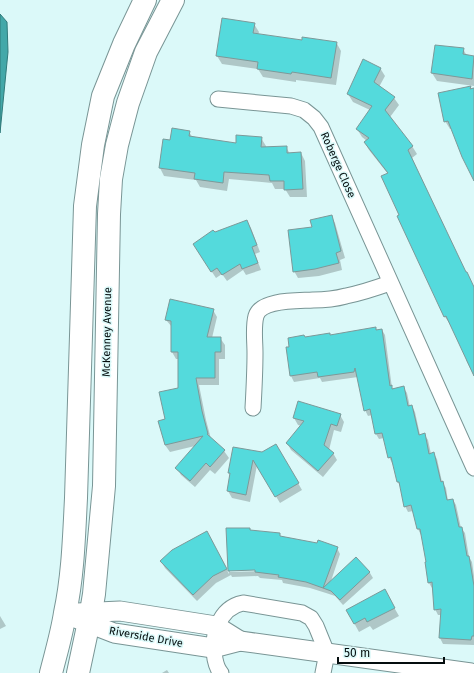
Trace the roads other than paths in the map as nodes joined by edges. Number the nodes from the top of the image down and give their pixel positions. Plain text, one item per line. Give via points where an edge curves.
1 (145, 0) edge
2 (173, 0) edge
3 (218, 99) dead end
4 (390, 282) junction
5 (253, 408) dead end
6 (474, 468) edge
7 (65, 614) junction
8 (90, 618) junction
9 (216, 626) junction
10 (240, 641) junction
11 (213, 648) junction
12 (327, 653) junction
13 (51, 673) edge
14 (78, 673) edge
15 (221, 673) edge
16 (323, 673) edge
17 (471, 673) edge

1 - 7 main road via 124,44 104,96 93,145 85,206 77,491
2 - 8 main road, McKenney Avenue via 146,52 128,103 117,145 112,179 108,222 104,486
3 - 4 street, Roberge Close via 291,106 304,110 314,118 321,127
4 - 5 street via 371,290 333,299 282,302 258,311 255,328
4 - 6 street, Roberge Close
7 - 8 street, Riverside Drive
7 - 13 main road
8 - 9 street, Riverside Drive via 120,611
8 - 11 street, Riverside Drive via 114,633
8 - 14 main road, McKenney Avenue
9 - 10 street, Riverside Drive
9 - 11 street
9 - 12 street via 227,610 243,603 302,613 311,618
10 - 11 street, Riverside Drive
10 - 12 street, Riverside Drive
11 - 15 street
12 - 16 street
12 - 17 street, Riverside Drive

